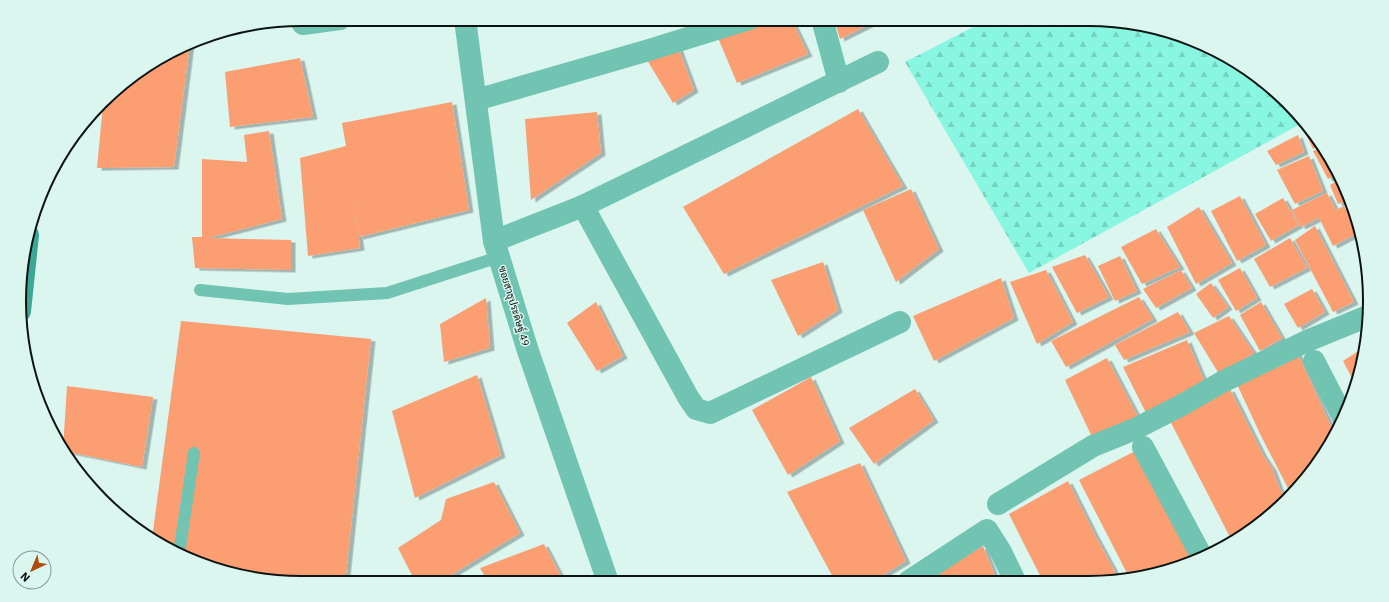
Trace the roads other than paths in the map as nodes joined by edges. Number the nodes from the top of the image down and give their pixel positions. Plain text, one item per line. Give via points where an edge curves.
1 (466, 26) edge
2 (725, 26) edge
3 (824, 26) edge
4 (878, 62) dead end
5 (839, 82) junction
6 (476, 100) junction
7 (583, 206) junction
8 (497, 249) junction
9 (200, 290) dead end
10 (1362, 318) edge
11 (900, 322) dead end
12 (1314, 361) dead end
13 (1340, 411) edge
14 (1143, 447) dead end
15 (194, 453) dead end
16 (998, 504) dead end
17 (180, 548) edge
18 (1199, 552) edge
19 (606, 576) edge
20 (917, 576) edge
21 (1013, 576) edge

1 - 6 street, ซอยสาธุประดิษฐ์ 49
2 - 6 street
3 - 5 street
4 - 5 street
5 - 7 street
6 - 8 street, ซอยสาธุประดิษฐ์ 49
7 - 8 street
7 - 11 street via 688,398 696,408 710,413
8 - 9 lane via 387,293 288,299
8 - 19 street, ซอยสาธุประดิษฐ์ 49 via 530,359
10 - 16 street via 1307,341 1222,382 1135,429 1093,446
12 - 13 street
14 - 18 street
15 - 17 lane
20 - 21 street via 987,530

